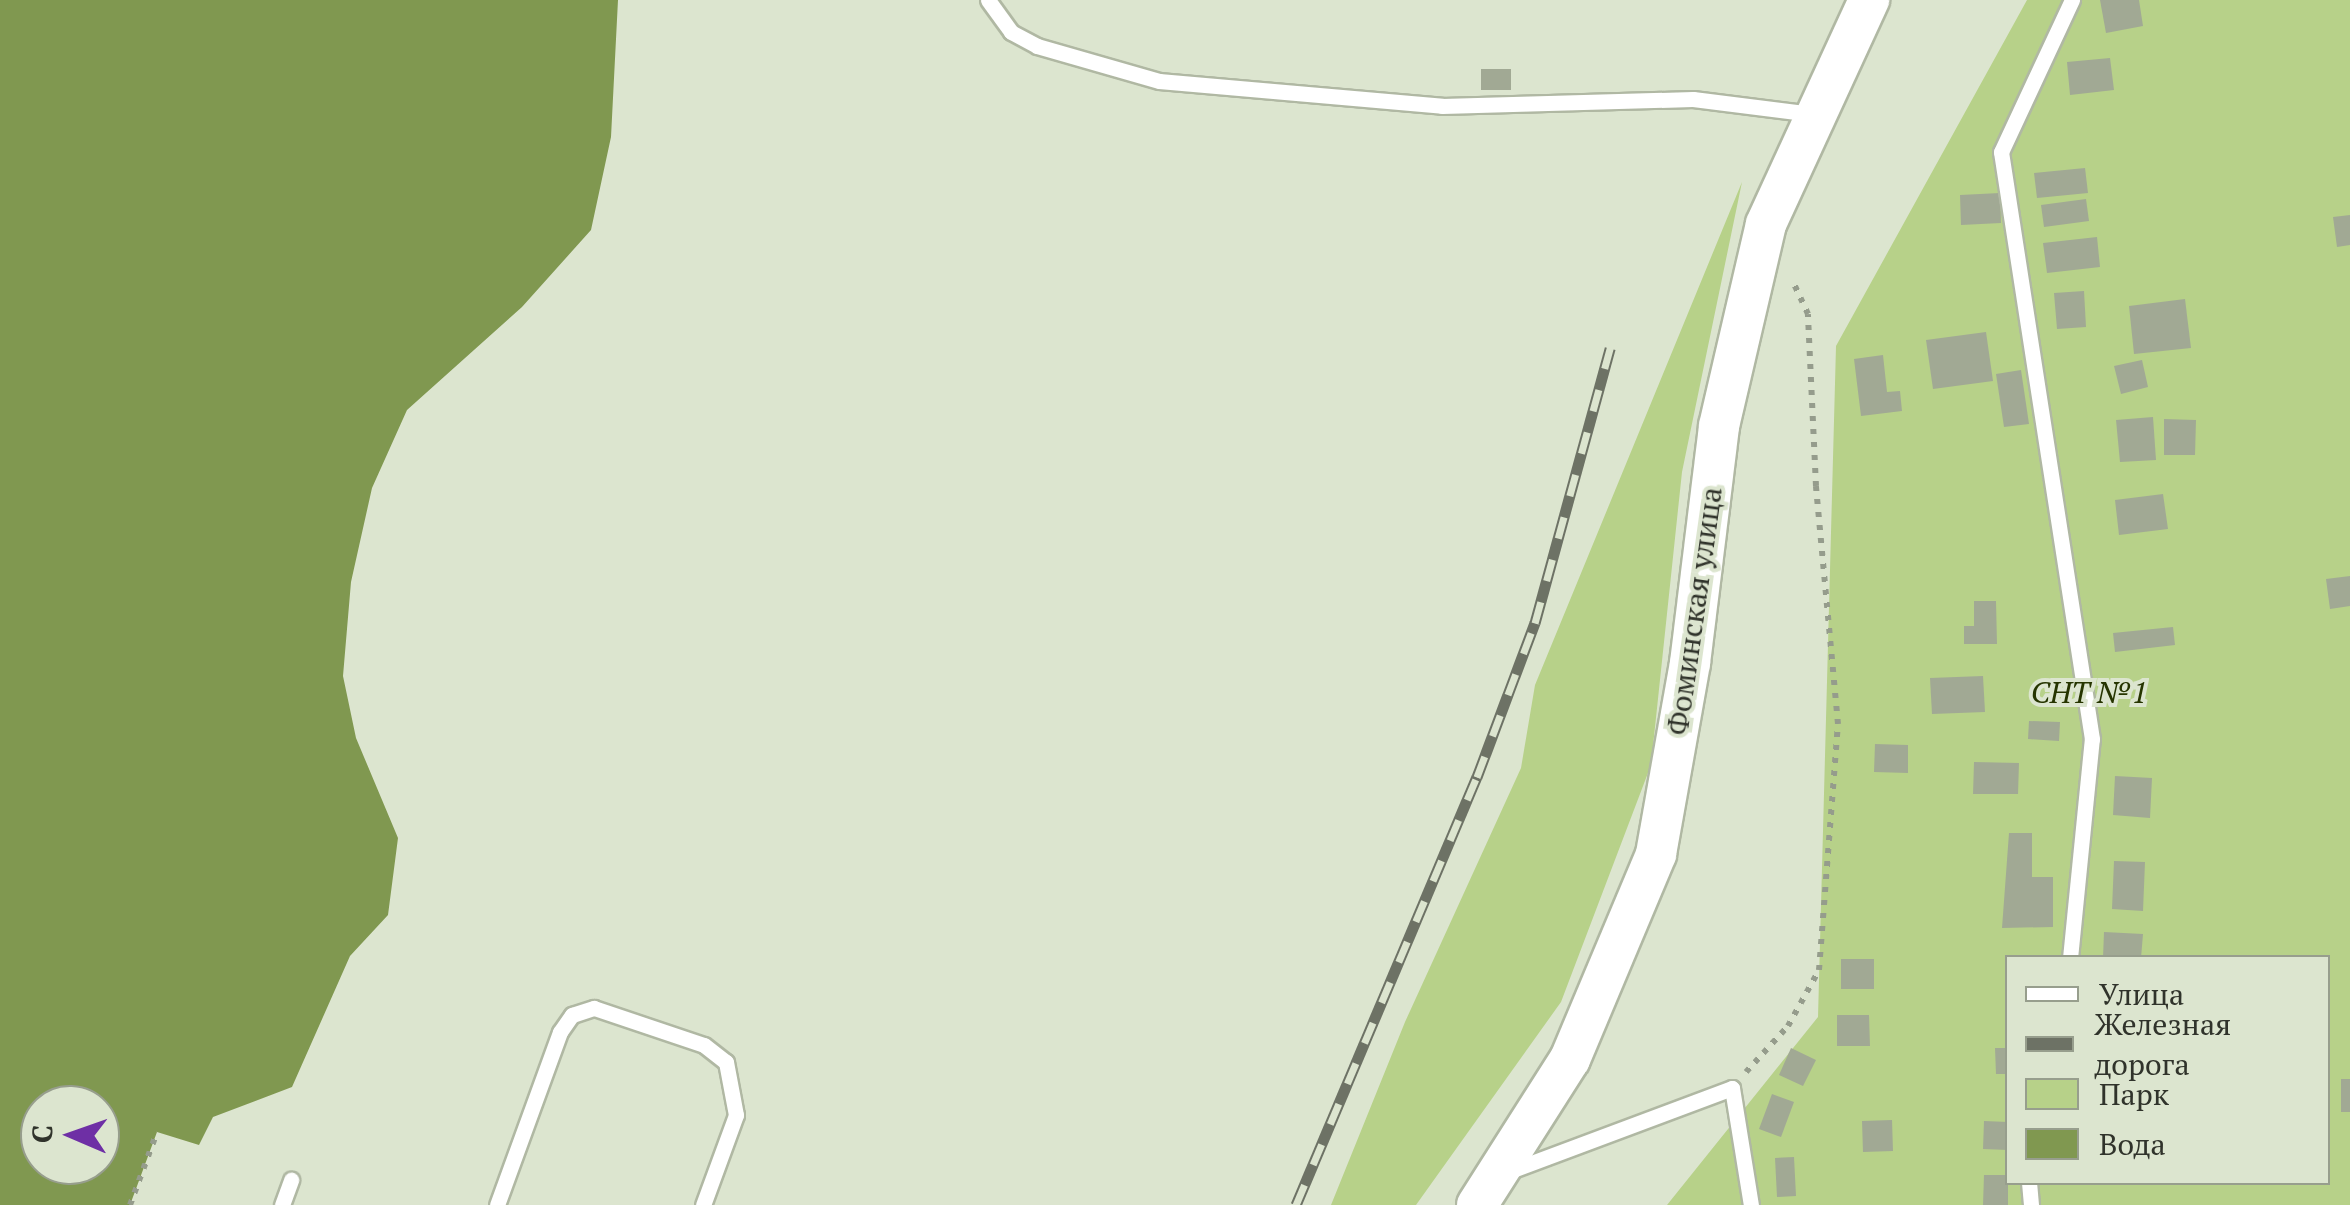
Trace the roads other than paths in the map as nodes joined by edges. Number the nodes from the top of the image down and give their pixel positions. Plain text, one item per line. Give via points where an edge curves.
1 (988, 0) edge
2 (1869, 0) edge
3 (2072, 0) edge
4 (1814, 114) junction
5 (2070, 955) edge
6 (291, 1180) dead end
7 (1488, 1190) edge
8 (282, 1205) edge
9 (497, 1205) edge
10 (703, 1205) edge
11 (1752, 1205) edge

1 - 4 lane via 1010,32 1037,46 1160,81 1442,106 1693,99
2 - 4 street, Фоминская улица
3 - 5 lane via 2001,152 2092,740
4 - 7 street, Фоминская улица via 1766,224 1720,426 1690,663 1656,854 1570,1059
6 - 8 lane
7 - 11 lane via 1732,1088
9 - 10 lane via 560,1032 572,1014 594,1008 704,1045 726,1062 736,1115

